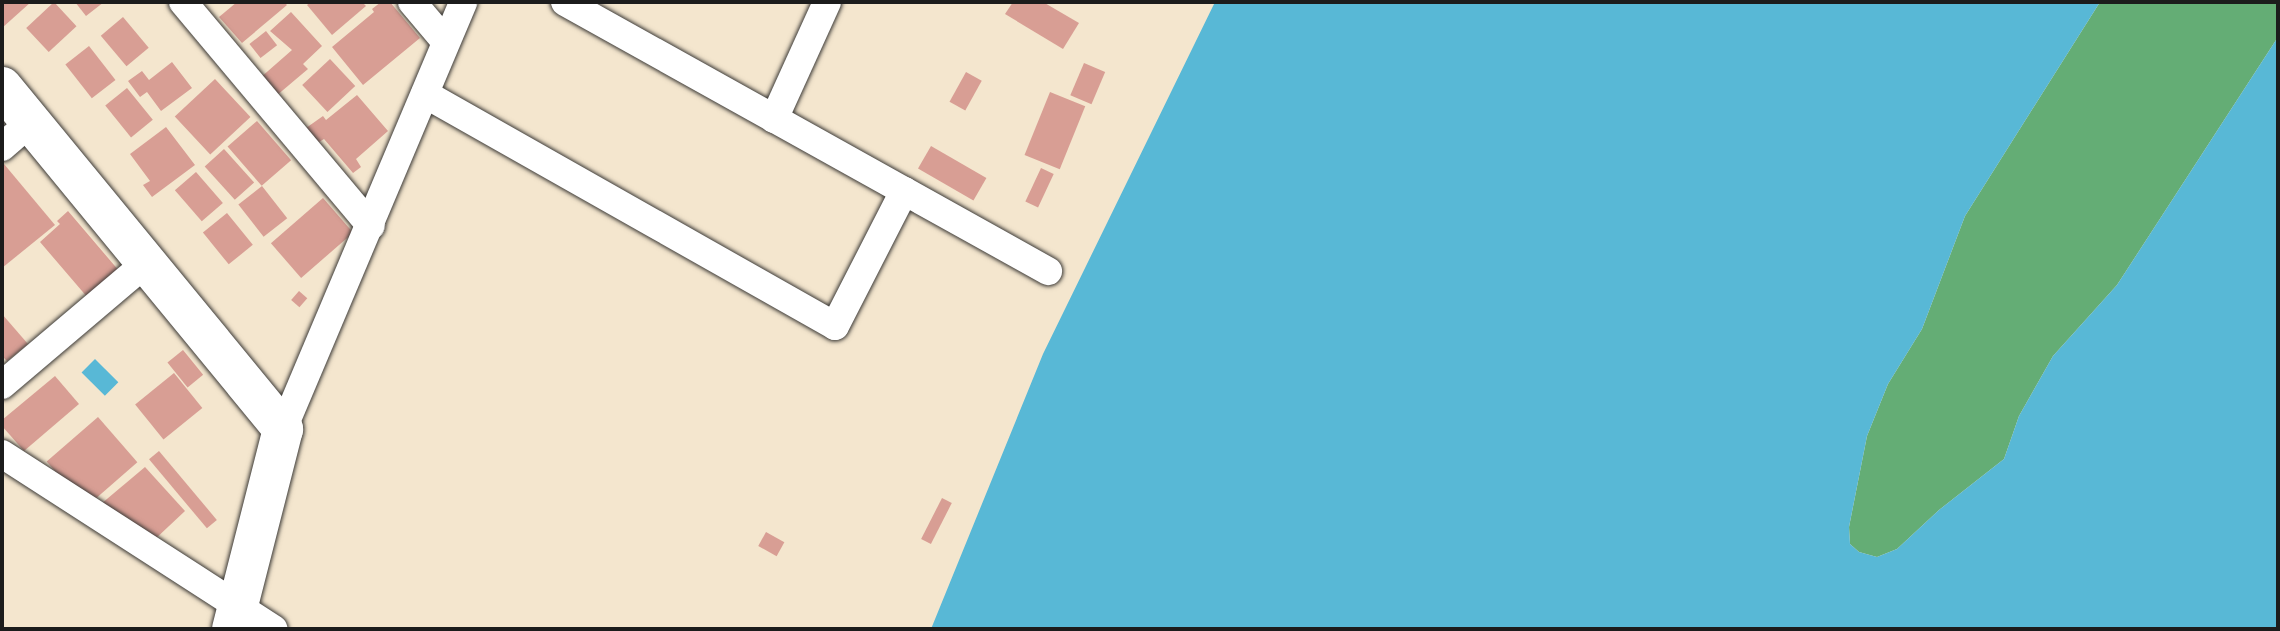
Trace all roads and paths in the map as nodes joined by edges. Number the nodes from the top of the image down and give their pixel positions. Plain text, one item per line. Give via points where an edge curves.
1 (183, 2) edge
2 (412, 2) edge
3 (463, 2) edge
4 (565, 2) edge
5 (827, 2) edge
6 (445, 41) junction
7 (2, 87) edge
8 (425, 94) junction
9 (774, 119) junction
10 (17, 134) edge
11 (904, 191) junction
12 (371, 226) junction
13 (147, 262) junction
14 (1048, 271) dead end
15 (2, 385) edge
16 (283, 429) junction
17 (2, 454) edge
18 (235, 617) edge
19 (274, 629) edge

1 - 12 street
2 - 6 street
3 - 6 street
4 - 9 street
5 - 9 street
6 - 8 street
7 - 10 street
8 - 11 street via 835,326
8 - 12 street
9 - 11 street
10 - 13 street
11 - 14 street
12 - 16 street
13 - 15 street
13 - 16 street
16 - 18 street
17 - 18 street
18 - 19 street

